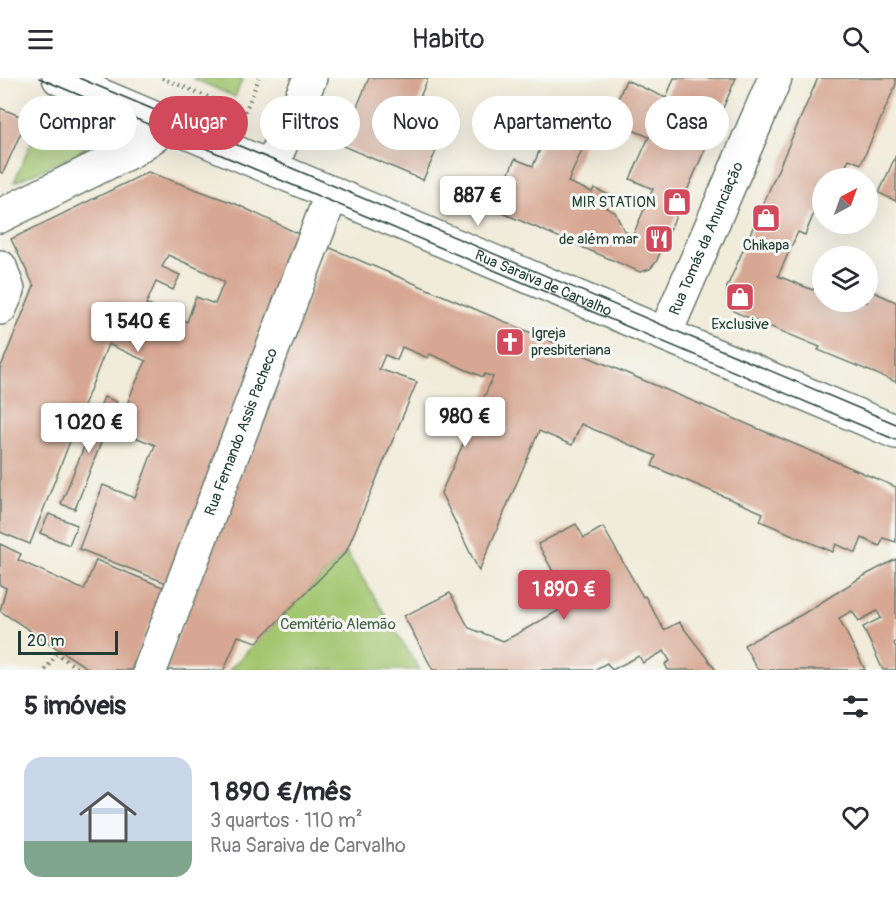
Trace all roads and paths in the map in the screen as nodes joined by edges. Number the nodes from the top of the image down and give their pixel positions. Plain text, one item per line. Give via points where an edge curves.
1 (59, 78) edge
2 (162, 78) edge
3 (259, 78) edge
4 (310, 78) edge
5 (775, 78) edge
6 (149, 116) edge
7 (149, 139) edge
8 (230, 150) edge
9 (271, 167) junction
10 (332, 193) junction
11 (0, 216) edge
12 (0, 267) edge
13 (0, 308) edge
14 (665, 334) junction
15 (896, 432) edge
16 (45, 670) edge
17 (80, 670) edge
18 (150, 670) edge

1 - 6 street, Rua Saraiva de Carvalho
2 - 3 path via 245,112
4 - 9 street
5 - 14 street, Rua Tomás da Anunciação
7 - 11 street
8 - 9 street, Rua Saraiva de Carvalho
9 - 10 street, Rua Saraiva de Carvalho
10 - 14 street, Rua Saraiva de Carvalho
10 - 18 street, Rua Fernando Assis Pacheco
12 - 13 street via 8,290
14 - 15 street, Rua Saraiva de Carvalho
16 - 17 path via 57,654

